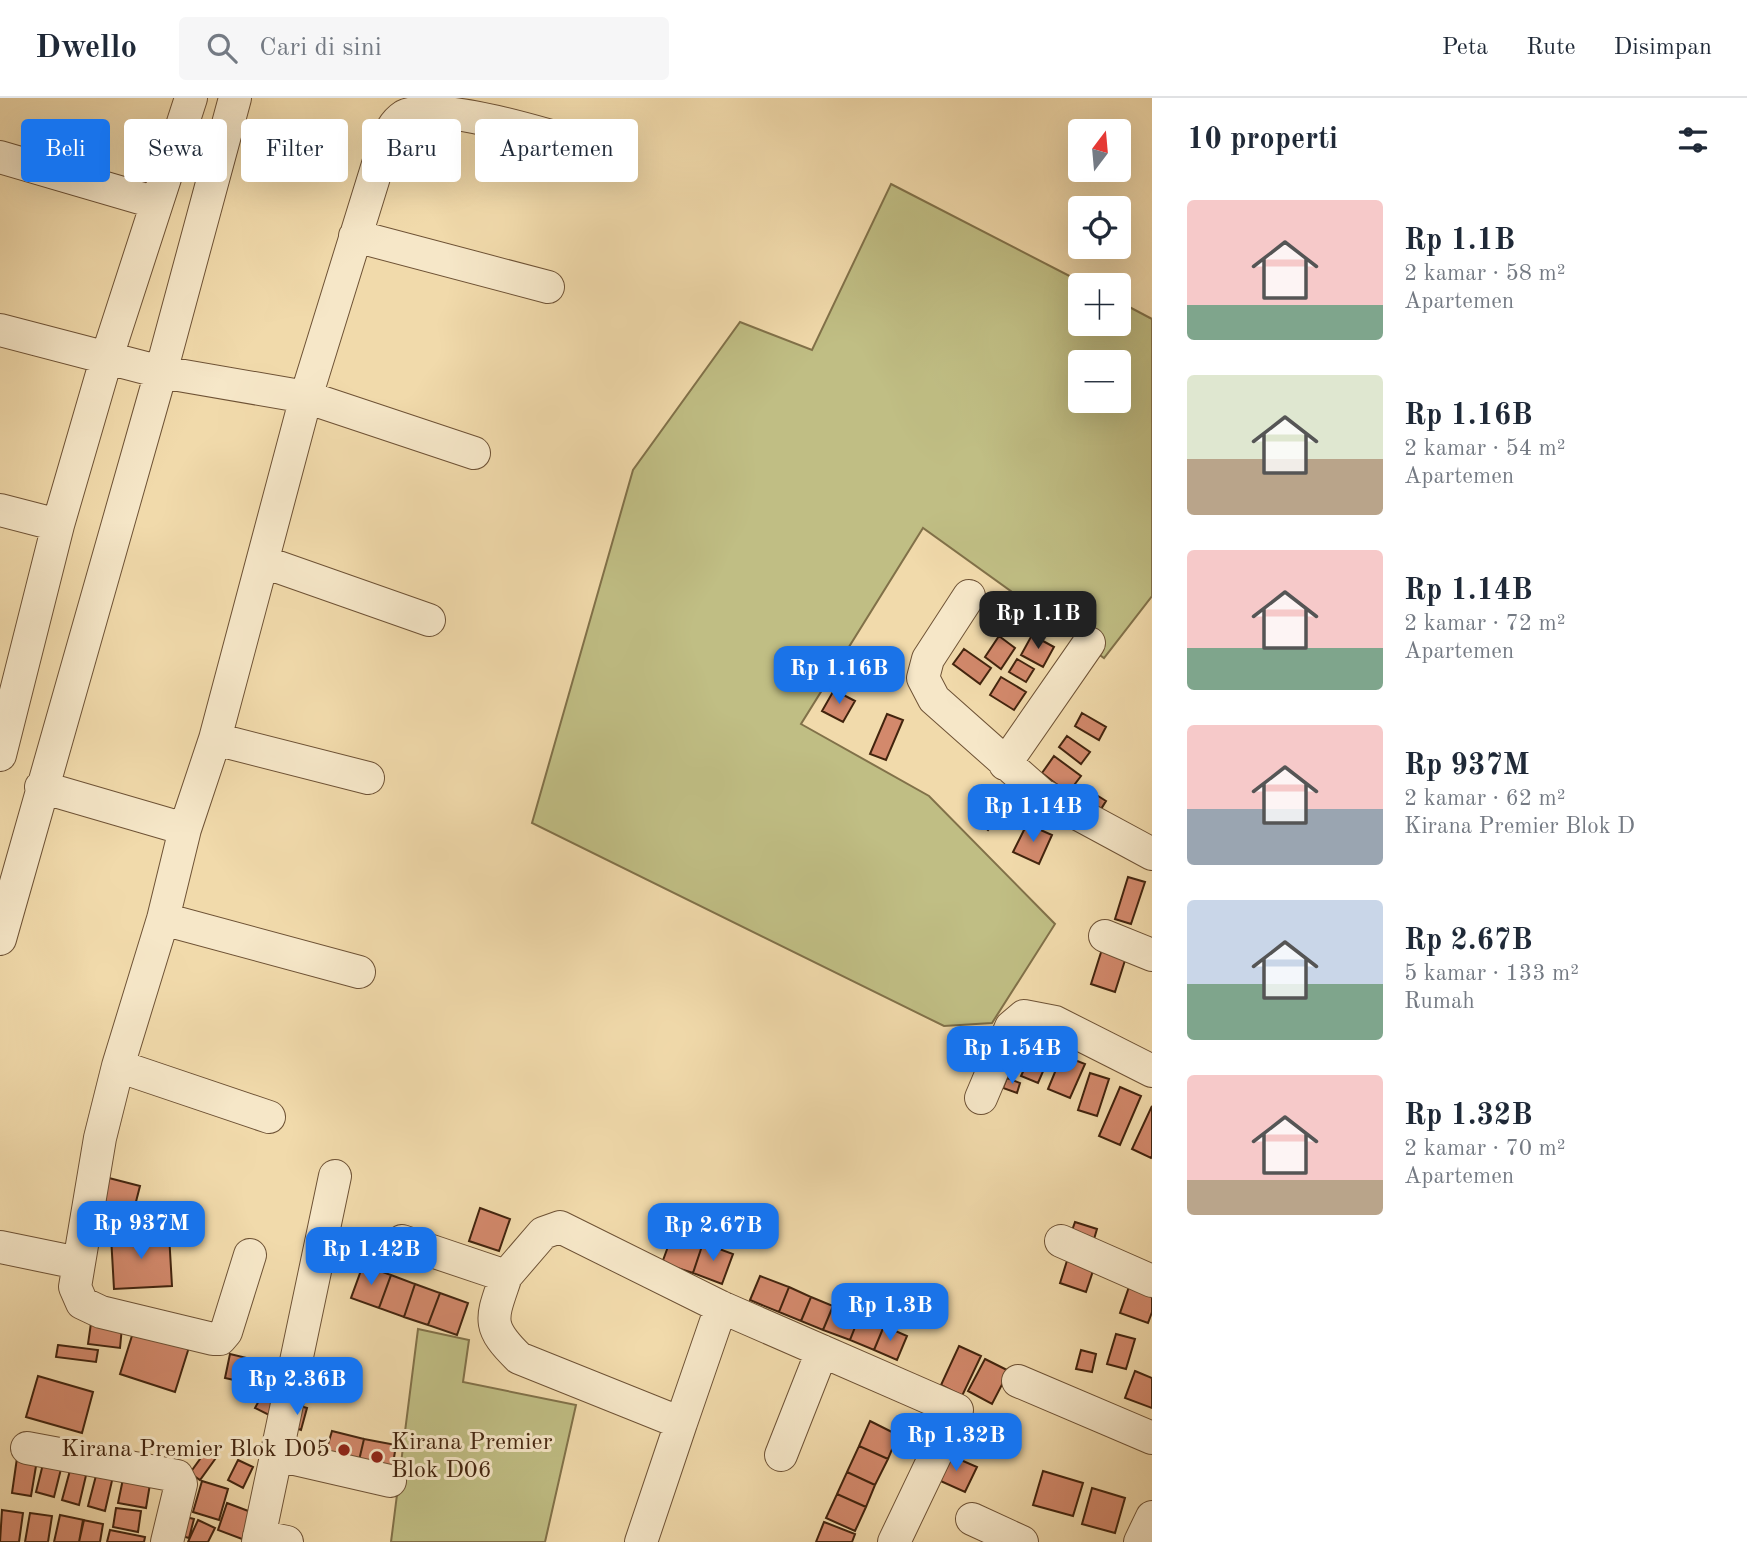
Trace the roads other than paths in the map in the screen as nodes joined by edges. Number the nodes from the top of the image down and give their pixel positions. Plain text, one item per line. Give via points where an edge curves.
1 (191, 98) edge
2 (235, 98) edge
3 (492, 119) edge
4 (0, 158) edge
5 (157, 203) junction
6 (355, 236) junction
7 (548, 287) dead end
8 (0, 330) edge
9 (106, 360) junction
10 (161, 372) junction
11 (306, 397) junction
12 (474, 453) dead end
13 (0, 510) edge
14 (58, 526) junction
15 (264, 562) junction
16 (969, 596) dead end
17 (429, 620) dead end
18 (1089, 643) dead end
19 (215, 739) junction
20 (0, 755) edge
21 (1006, 764) junction
22 (368, 778) dead end
23 (41, 787) junction
24 (185, 829) junction
25 (1152, 854) edge
26 (163, 919) junction
27 (1105, 936) dead end
28 (0, 939) edge
29 (1152, 954) edge
30 (359, 972) dead end
31 (118, 1066) junction
32 (1152, 1071) edge
33 (981, 1098) dead end
34 (269, 1117) dead end
35 (335, 1176) dead end
36 (402, 1241) dead end
37 (1061, 1241) dead end
38 (0, 1247) edge
39 (250, 1255) dead end
40 (78, 1264) junction
41 (506, 1276) junction
42 (1152, 1280) edge
43 (721, 1307) junction
44 (822, 1351) junction
45 (1018, 1381) dead end
46 (681, 1423) junction
47 (1152, 1438) edge
48 (27, 1448) dead end
49 (276, 1455) junction
50 (781, 1455) dead end
51 (390, 1480) dead end
52 (1152, 1517) edge
53 (972, 1519) dead end
54 (268, 1540) edge
55 (167, 1542) edge
56 (641, 1542) edge
57 (894, 1542) edge
58 (1022, 1542) edge
59 (1140, 1542) edge

1 - 5 street
2 - 10 street
3 - 6 street via 433,109 405,115 393,126 383,148
4 - 5 street
5 - 9 street
6 - 7 street
6 - 11 street
8 - 9 street
9 - 10 street
9 - 14 street
10 - 11 street
10 - 23 street
11 - 12 street
11 - 15 street
13 - 14 street
14 - 20 street
15 - 17 street
15 - 19 street
16 - 21 street via 928,659 923,678 934,699
18 - 21 street
19 - 22 street
19 - 24 street
21 - 25 street via 1041,794
23 - 24 street
23 - 28 street
24 - 26 street
26 - 30 street
26 - 31 street
27 - 29 street
31 - 34 street
31 - 40 street
32 - 33 street via 1055,1021 1024,1016 1011,1027
35 - 49 street
36 - 41 street
37 - 42 street
38 - 40 street
39 - 40 street via 220,1339 101,1312 82,1303 75,1287
41 - 43 street via 543,1233 560,1227
41 - 46 street via 493,1317 499,1339 519,1358
43 - 44 street
43 - 46 street
44 - 50 street
44 - 57 street via 957,1410
45 - 47 street
46 - 56 street
48 - 55 street via 177,1476 181,1484
49 - 51 street
49 - 54 street
52 - 59 street
53 - 58 street

